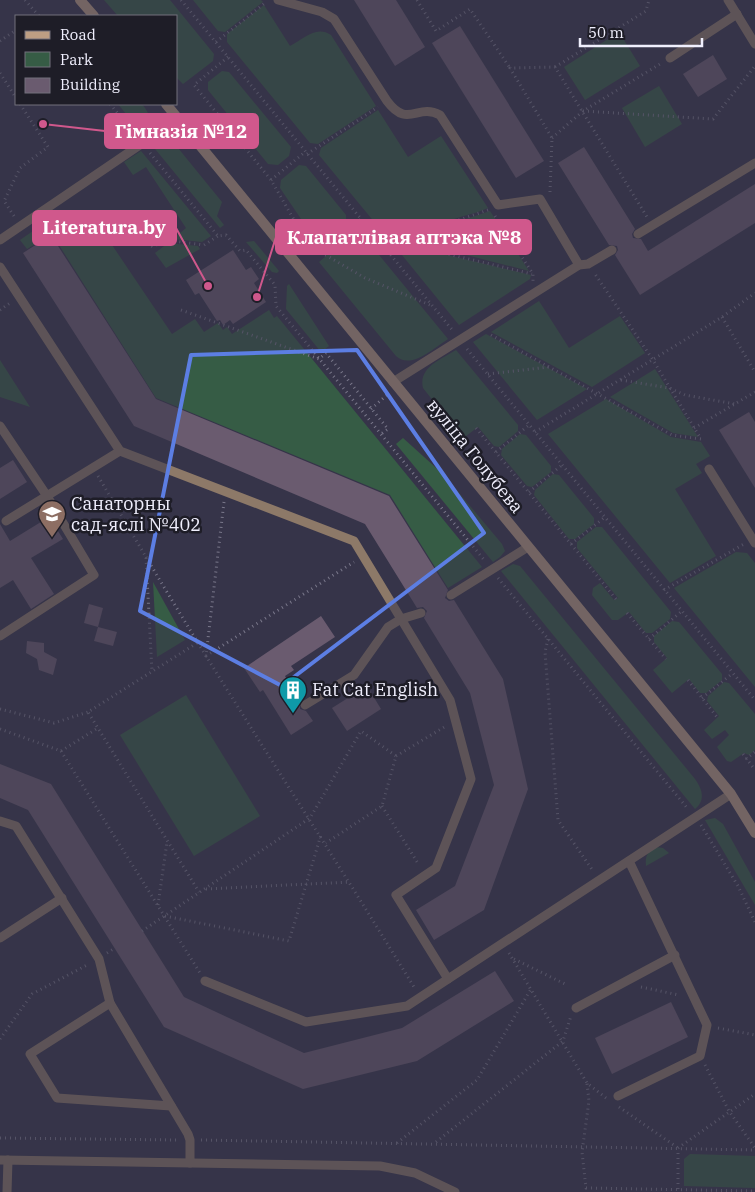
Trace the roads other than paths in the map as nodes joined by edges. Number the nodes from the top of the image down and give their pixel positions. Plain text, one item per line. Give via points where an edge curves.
1 (80, 0) edge
2 (278, 0) edge
3 (728, 0) edge
4 (737, 14) junction
5 (93, 15) edge
6 (755, 44) edge
7 (670, 58) road end
8 (167, 105) edge
9 (178, 118) junction
10 (755, 163) edge
11 (638, 234) dead end
12 (0, 240) edge
13 (612, 250) dead end
14 (584, 264) junction
15 (0, 267) edge
16 (395, 384) junction
17 (0, 426) edge
18 (120, 451) junction
19 (709, 470) dead end
20 (46, 496) junction
21 (6, 521) dead end
22 (754, 541) edge
23 (528, 547) junction
24 (451, 595) dead end
25 (421, 613) dead end
26 (401, 619) junction
27 (0, 636) edge
28 (305, 705) dead end
29 (731, 794) junction
30 (0, 821) edge
31 (755, 833) edge
32 (629, 861) junction
33 (62, 898) junction
34 (0, 938) edge
35 (675, 955) junction
36 (448, 979) junction
37 (205, 981) road end
38 (110, 1003) junction
39 (577, 1011) road end
40 (618, 1101) road end
41 (171, 1106) junction
42 (4, 1160) edge
43 (190, 1163) junction
44 (7, 1192) edge
45 (455, 1192) edge

1 - 5 main road
2 - 14 lane via 322,12 334,19 395,110 405,116 426,110 440,115 498,205 540,199
3 - 4 lane
4 - 6 lane
4 - 7 lane
8 - 9 main road, вуліца Голубева
9 - 12 lane
9 - 16 main road, вуліца Голубева
10 - 11 lane
13 - 14 lane
14 - 16 lane via 478,327
15 - 18 lane
16 - 23 main road, вуліца Голубева
17 - 20 lane
18 - 20 lane
18 - 26 lane via 354,541
19 - 22 lane
20 - 21 lane
20 - 27 lane via 94,575
23 - 24 lane
23 - 29 main road, вуліца Голубева
25 - 26 lane
26 - 28 lane via 388,627 354,675
26 - 36 lane via 450,700 471,779 436,868 396,895
29 - 31 main road, вуліца Голубева
29 - 32 lane
30 - 33 lane via 16,826
32 - 35 lane
32 - 36 lane
33 - 34 lane
33 - 38 lane via 99,959
35 - 39 lane
35 - 40 lane via 708,1025 700,1056
36 - 37 lane via 407,1006 306,1022
38 - 41 lane
38 - 41 lane via 30,1054 57,1098
41 - 43 lane via 190,1140
42 - 43 lane
42 - 44 lane
43 - 45 lane via 388,1166 424,1176

